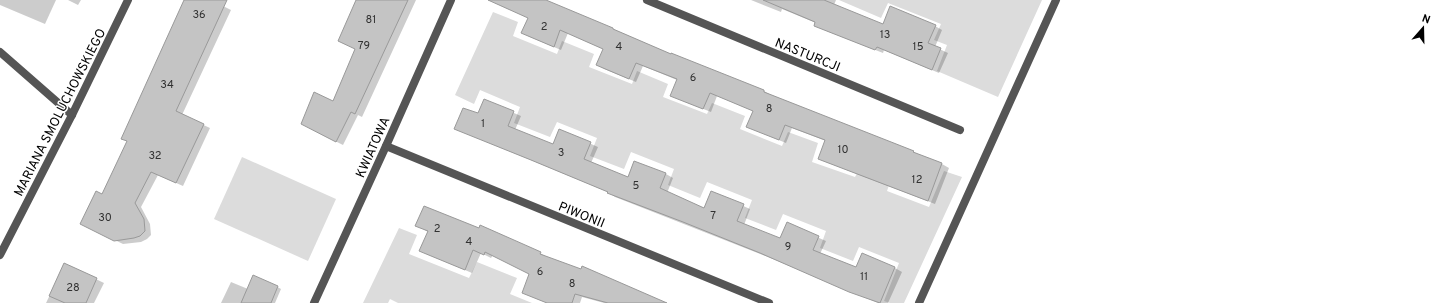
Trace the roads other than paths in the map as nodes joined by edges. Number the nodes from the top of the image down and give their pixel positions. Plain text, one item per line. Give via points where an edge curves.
1 (128, 0) edge
2 (451, 0) edge
3 (647, 0) edge
4 (1056, 0) edge
5 (0, 52) edge
6 (72, 115) junction
7 (960, 130) dead end
8 (386, 146) junction
9 (0, 255) edge
10 (314, 303) edge
11 (769, 303) edge
12 (919, 303) edge

1 - 6 street, MARIANA SMOLUCHOWSKIEGO
2 - 8 street, KWIATOWA
3 - 7 street, NASTURCJI
4 - 12 street
5 - 6 street
6 - 9 street, MARIANA SMOLUCHOWSKIEGO
8 - 10 street, KWIATOWA
8 - 11 street, PIWONII

